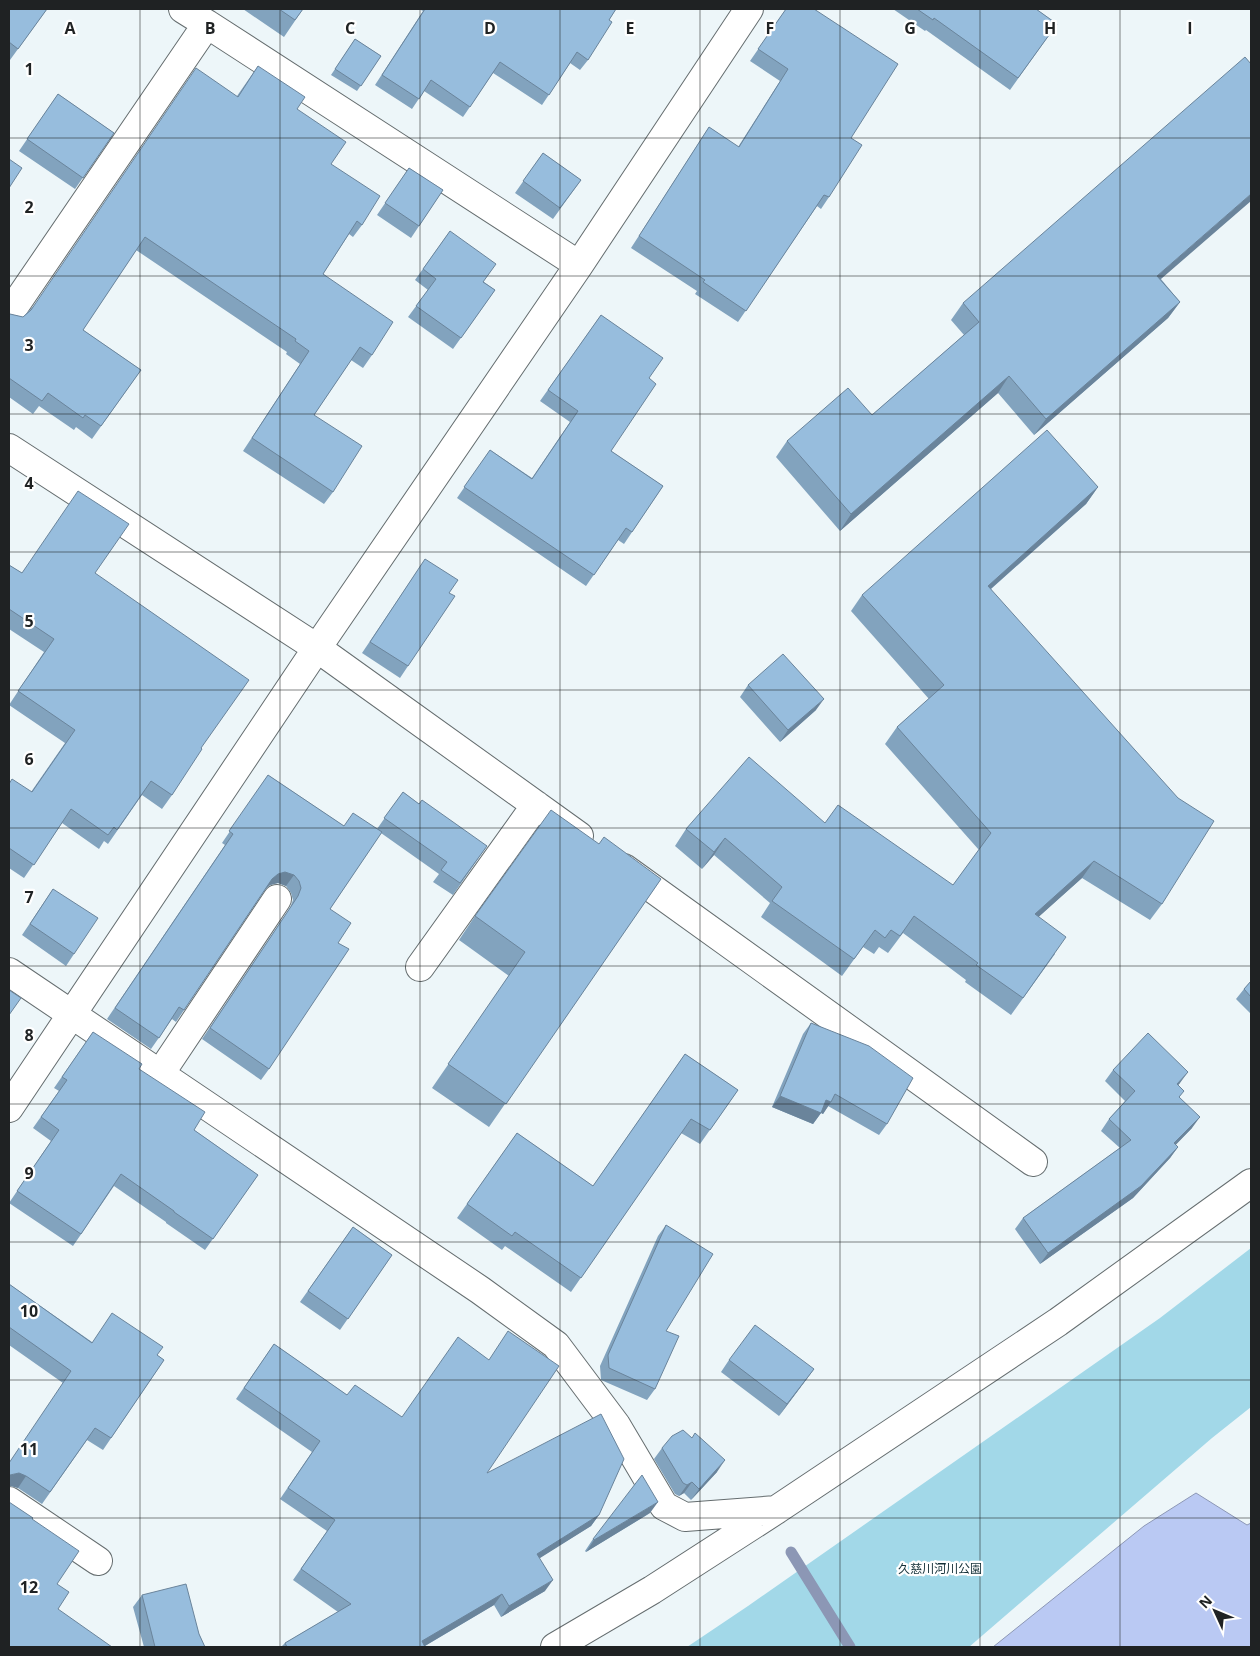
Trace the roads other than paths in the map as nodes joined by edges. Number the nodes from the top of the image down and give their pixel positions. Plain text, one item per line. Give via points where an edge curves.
1 (183, 9) edge
2 (749, 9) edge
3 (207, 24) junction
4 (579, 265) junction
5 (9, 314) edge
6 (9, 448) edge
7 (317, 648) junction
8 (536, 805) junction
9 (277, 899) dead end
10 (420, 967) dead end
11 (9, 972) edge
12 (72, 1014) junction
13 (160, 1074) junction
14 (9, 1108) edge
15 (1032, 1162) dead end
16 (1251, 1183) edge
17 (9, 1501) edge
18 (776, 1510) junction
19 (98, 1562) dead end
20 (555, 1647) edge

1 - 3 street
2 - 4 street
3 - 4 street
3 - 5 street
4 - 7 street
6 - 7 street
7 - 8 street
7 - 12 street
8 - 10 street
8 - 15 street
9 - 13 street
11 - 12 street
12 - 13 street
12 - 14 street
13 - 18 street via 556,1345 616,1425 664,1506 686,1517
16 - 18 street via 1058,1322
17 - 19 street
18 - 20 street via 652,1590

